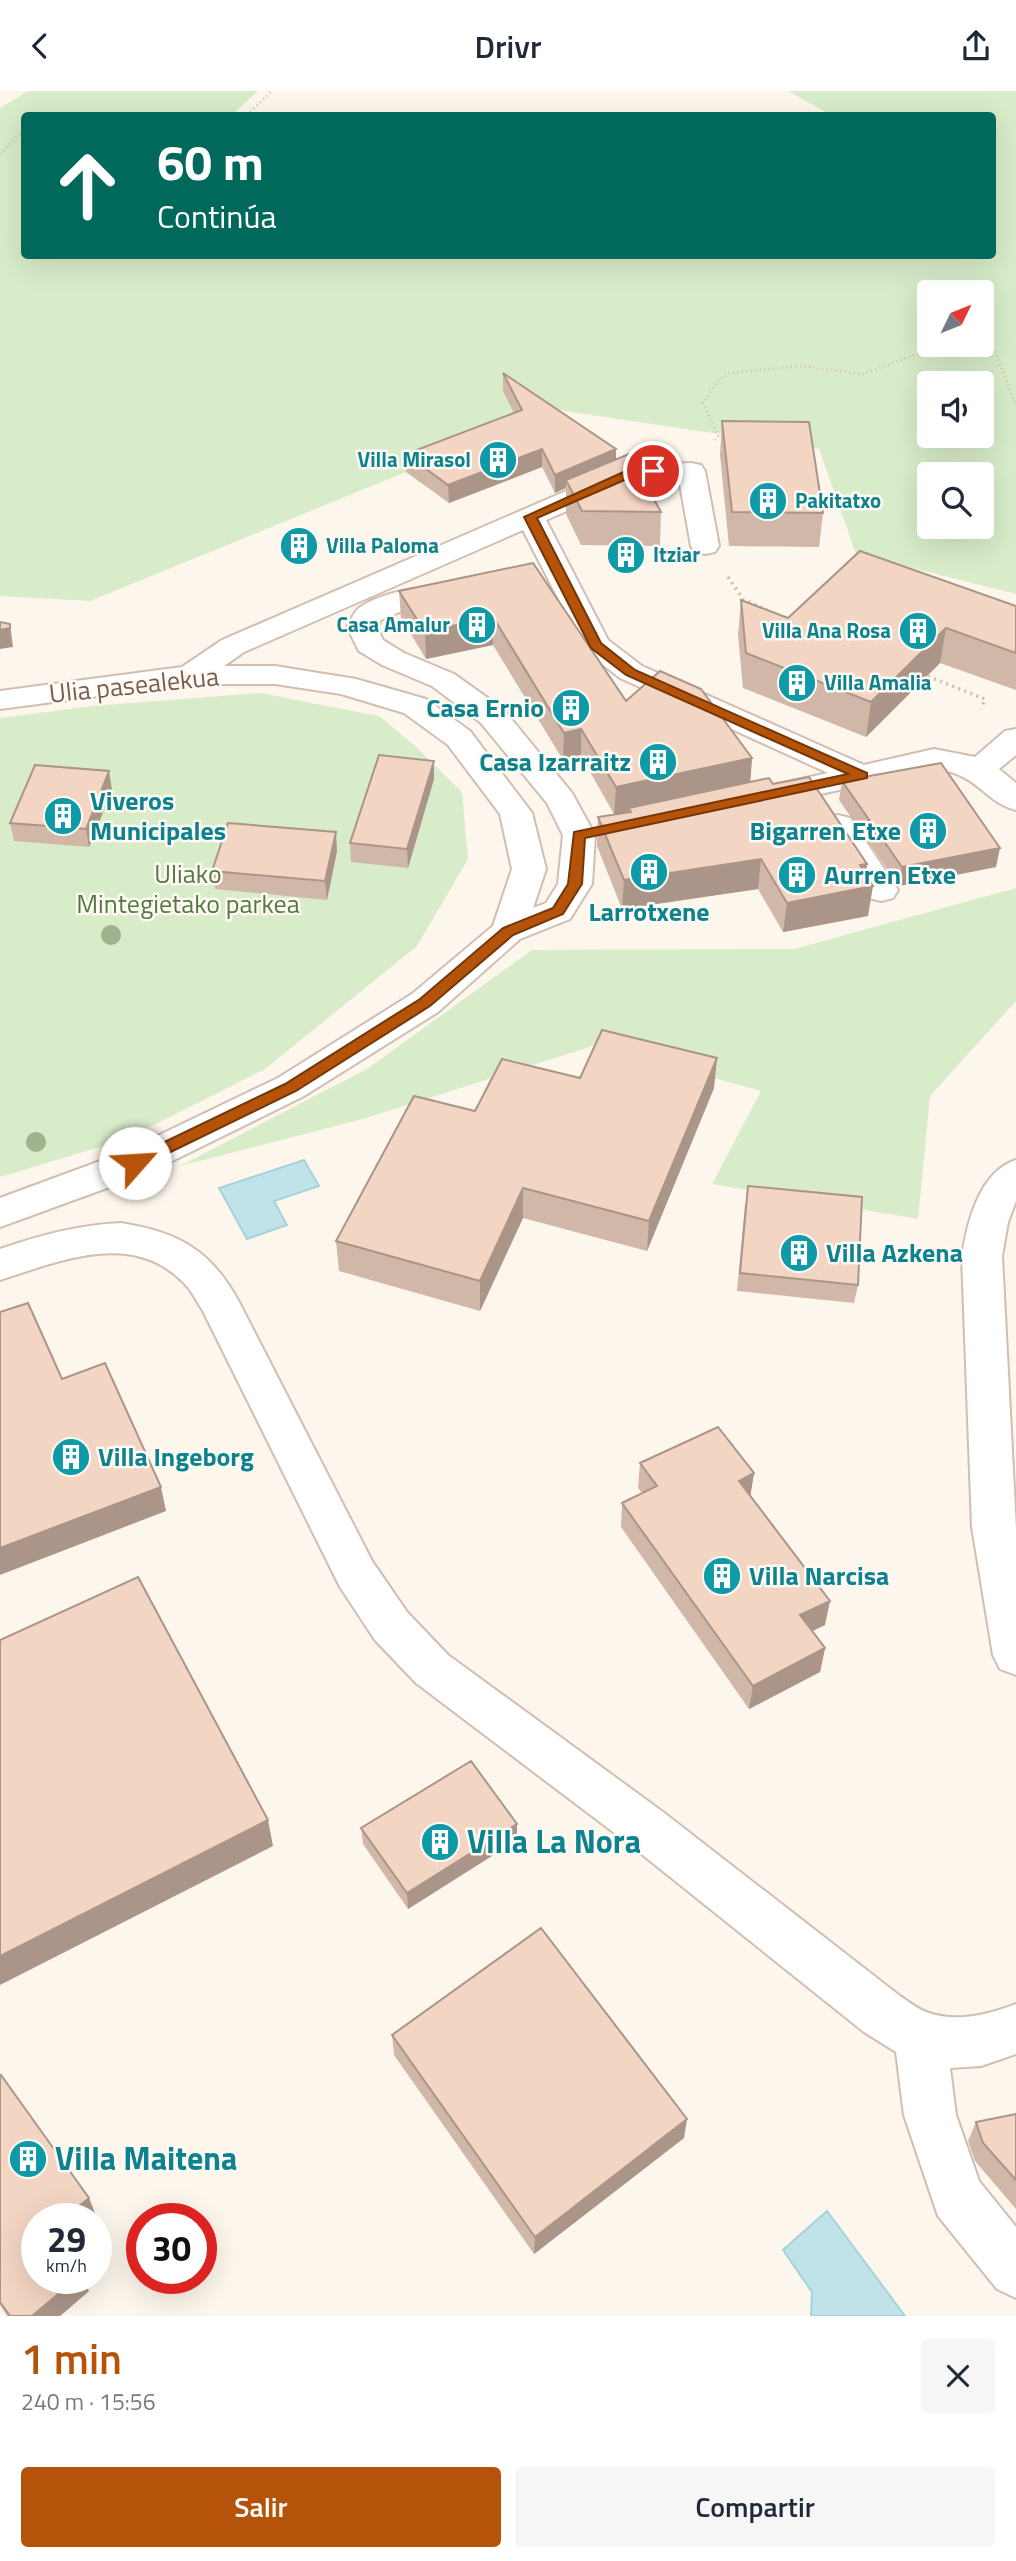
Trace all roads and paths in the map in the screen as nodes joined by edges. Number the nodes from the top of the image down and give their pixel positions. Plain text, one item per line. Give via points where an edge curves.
1 (271, 91) edge
2 (250, 112) edge
3 (21, 132) edge
4 (0, 154) edge
5 (994, 349) edge
6 (917, 354) edge
7 (1016, 405) edge
8 (713, 443) dead end
9 (530, 517) junction
10 (705, 545) joint
11 (444, 584) edge
12 (779, 616) edge
13 (912, 671) edge
14 (190, 675) junction
15 (985, 699) dead end
16 (0, 700) edge
17 (1016, 738) edge
18 (981, 769) junction
19 (862, 776) junction
20 (811, 786) junction
21 (1016, 800) edge
22 (729, 804) edge
23 (881, 890) dead end
24 (508, 931) junction
25 (1016, 1174) edge
26 (0, 1213) edge
27 (0, 1265) edge
28 (1016, 1655) edge
29 (1016, 2029) edge
30 (920, 2036) junction
31 (1016, 2270) edge

1 - 2 path
3 - 4 path
5 - 7 path
6 - 8 path via 862,374 801,366 730,373 718,380 703,403 718,436
9 - 10 street via 634,472 691,471
9 - 14 street via 233,646
9 - 19 street via 596,645 631,673
10 - 12 path via 743,599
11 - 24 street via 369,614 362,627 370,645 443,680 492,716 592,833 575,884 558,911
13 - 15 path
14 - 16 street, Ulia pasealekua
14 - 24 street, Ulia pasealekua via 275,675 345,685 415,706 459,738 516,813 529,869
17 - 18 street
18 - 19 street via 957,760 934,759
18 - 21 street
19 - 20 street
20 - 22 street
20 - 23 street
24 - 26 street via 425,1003 290,1087 135,1163
25 - 28 street via 996,1199 985,1227 982,1257 994,1527
27 - 30 street via 54,1245 96,1237 149,1243 192,1266 219,1302 356,1574 391,1626 432,1668 646,1828 882,2014
29 - 30 street via 996,2038 959,2043
30 - 31 street via 930,2115 957,2197

